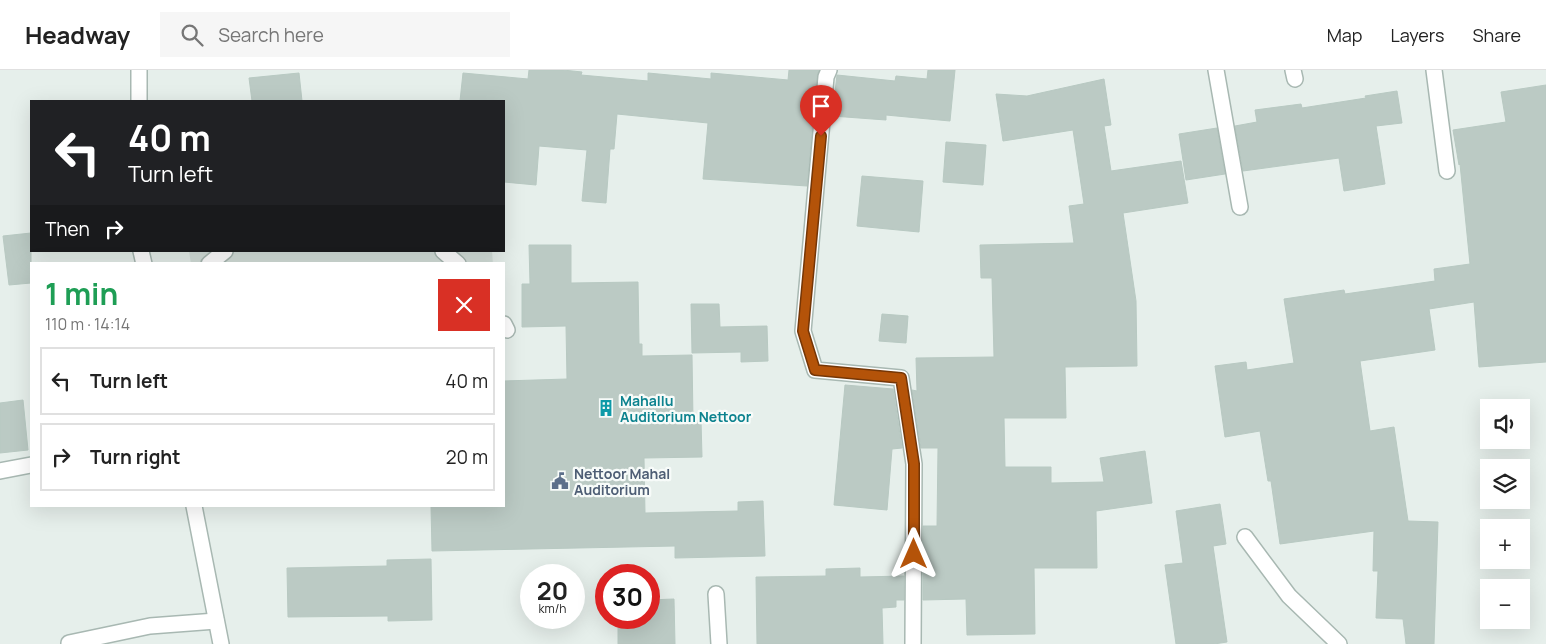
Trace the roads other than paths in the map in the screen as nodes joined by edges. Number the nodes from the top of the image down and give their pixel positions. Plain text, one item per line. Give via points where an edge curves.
1 (138, 70) edge
2 (829, 70) edge
3 (1216, 70) edge
4 (1434, 70) edge
5 (139, 100) edge
6 (1447, 171) dead end
7 (1240, 207) dead end
8 (224, 252) edge
9 (444, 252) edge
10 (211, 262) edge
11 (456, 262) edge
12 (30, 465) edge
13 (0, 471) edge
14 (194, 507) edge
15 (1245, 536) dead end
16 (716, 594) dead end
17 (216, 621) junction
18 (69, 643) edge
19 (220, 644) edge
20 (719, 644) edge
21 (913, 644) edge
22 (1339, 644) edge

1 - 5 street
2 - 21 street via 803,331 815,370 901,378 914,464
3 - 7 street
4 - 6 street
8 - 10 street
9 - 11 street
12 - 13 street
14 - 17 street
15 - 22 street via 1289,596
16 - 20 street
17 - 18 street via 150,626
17 - 19 street

